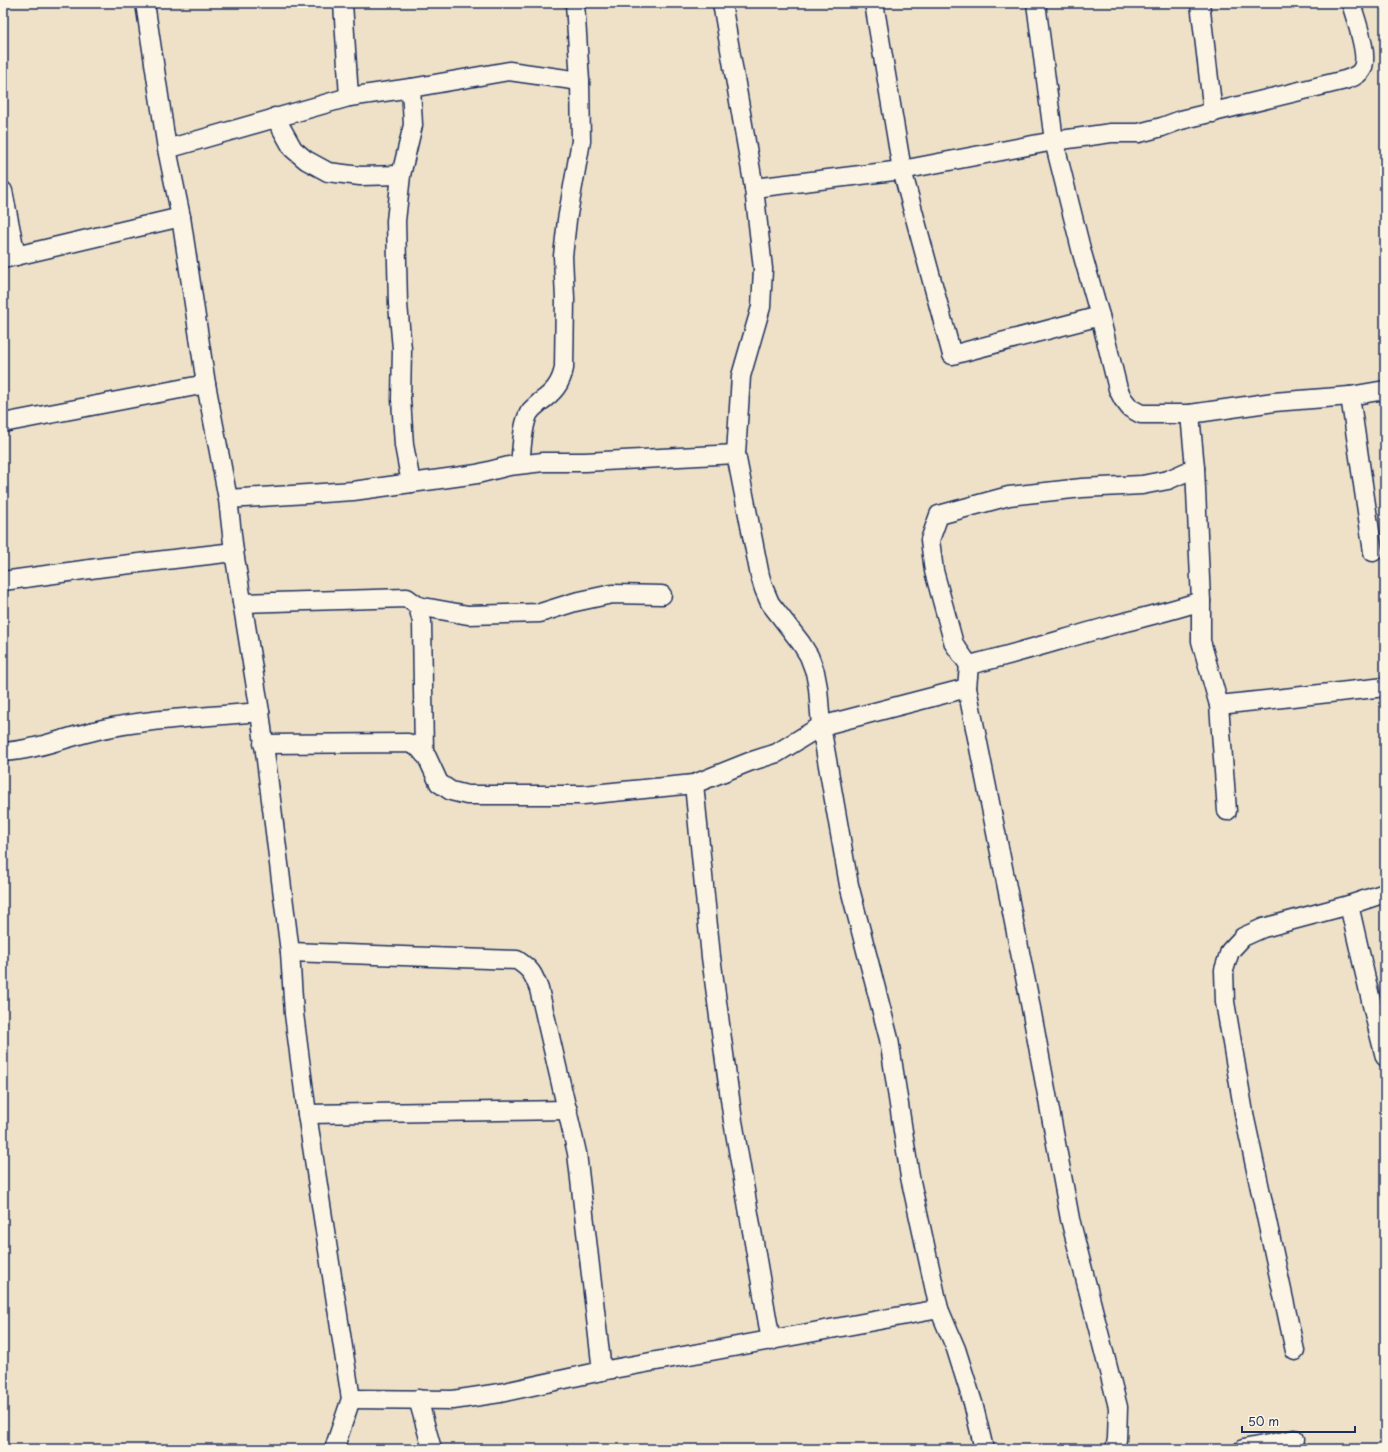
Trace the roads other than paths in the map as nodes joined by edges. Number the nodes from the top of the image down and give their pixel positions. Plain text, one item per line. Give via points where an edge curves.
1 (145, 3) edge
2 (343, 3) edge
3 (575, 3) edge
4 (722, 3) edge
5 (874, 3) edge
6 (1036, 3) edge
7 (1200, 3) edge
8 (1351, 3) edge
9 (580, 81) junction
10 (411, 88) junction
11 (349, 97) junction
12 (1213, 112) junction
13 (275, 117) junction
14 (1054, 141) junction
15 (167, 149) junction
16 (902, 170) junction
17 (402, 175) junction
18 (754, 188) junction
19 (3, 191) edge
20 (181, 217) junction
21 (10, 258) edge
22 (1100, 316) junction
23 (206, 384) junction
24 (1385, 390) edge
25 (1350, 396) junction
26 (1190, 414) junction
27 (3, 423) edge
28 (736, 454) junction
29 (520, 464) junction
30 (1195, 468) junction
31 (412, 483) junction
32 (228, 499) junction
33 (234, 552) junction
34 (1373, 552) dead end
35 (3, 581) edge
36 (662, 595) dead end
37 (1201, 601) junction
38 (242, 603) junction
39 (418, 606) junction
40 (969, 665) junction
41 (967, 688) junction
42 (1385, 688) edge
43 (1219, 704) junction
44 (260, 712) junction
45 (821, 726) junction
46 (263, 744) junction
47 (3, 752) edge
48 (424, 754) junction
49 (694, 784) junction
50 (1227, 810) dead end
51 (1385, 893) edge
52 (1349, 905) junction
53 (290, 952) junction
54 (1385, 1055) edge
55 (568, 1110) junction
56 (307, 1114) junction
57 (939, 1309) junction
58 (771, 1341) junction
59 (1295, 1351) dead end
60 (602, 1372) junction
61 (351, 1398) junction
62 (418, 1399) junction
63 (1295, 1439) dead end
64 (334, 1449) edge
65 (432, 1449) edge
66 (984, 1449) edge
67 (1115, 1449) edge
68 (1243, 1449) edge

1 - 15 street
2 - 11 street
3 - 9 street
4 - 18 street
5 - 16 street
6 - 14 street
7 - 12 street
8 - 12 street via 1364,50 1362,70 1354,77
9 - 10 street via 509,71
9 - 29 street via 581,141 563,256 564,368 559,385 532,408 529,414 522,441
10 - 11 street
10 - 17 street via 413,125
11 - 13 street
12 - 14 street via 1139,133 1111,133
13 - 15 street
13 - 17 street via 293,149 306,160 328,172 360,176
14 - 16 street
14 - 22 street
15 - 20 street
16 - 18 street
16 - 22 street via 952,355
17 - 31 street via 396,221 402,348 401,399 404,445
18 - 28 street via 763,288 761,307 741,376
19 - 21 street
20 - 21 street
20 - 23 street
22 - 26 street via 1118,389 1130,408 1141,414
23 - 27 street
23 - 32 street
24 - 25 street
25 - 26 street via 1274,402
25 - 34 street
26 - 30 street
28 - 29 street
28 - 45 street via 764,589 770,603 809,656 818,688
29 - 31 street via 477,474
30 - 37 street
30 - 40 street via 1168,480 1009,496 939,515 930,540 934,571 954,644
31 - 32 street via 353,491
32 - 33 street
33 - 35 street
33 - 38 street
36 - 39 street via 612,594 540,612 468,615
37 - 40 street via 1011,656
37 - 43 street via 1201,641
38 - 39 street via 407,598
38 - 44 street
39 - 48 street via 422,622
40 - 41 street
41 - 45 street
41 - 67 street via 1070,1219 1118,1407
42 - 43 street
43 - 50 street
44 - 46 street
44 - 47 street via 159,720 99,730 19,751
45 - 49 street via 777,754
45 - 57 street via 850,885 890,1038 910,1177
46 - 48 street via 408,743 418,747
46 - 53 street
48 - 49 street via 439,783 452,791 467,795 583,796
49 - 58 street via 711,957 731,1106
51 - 52 street
52 - 54 street
52 - 59 street via 1263,928 1243,938 1230,951 1224,970 1225,1002 1245,1119
53 - 55 street via 517,960 533,973 539,990
53 - 56 street via 294,1014
55 - 56 street
55 - 60 street via 577,1153
56 - 61 street
57 - 58 street
57 - 66 street via 956,1349
58 - 60 street
60 - 62 street via 453,1400
61 - 62 street
61 - 64 street
62 - 65 street
63 - 68 street

